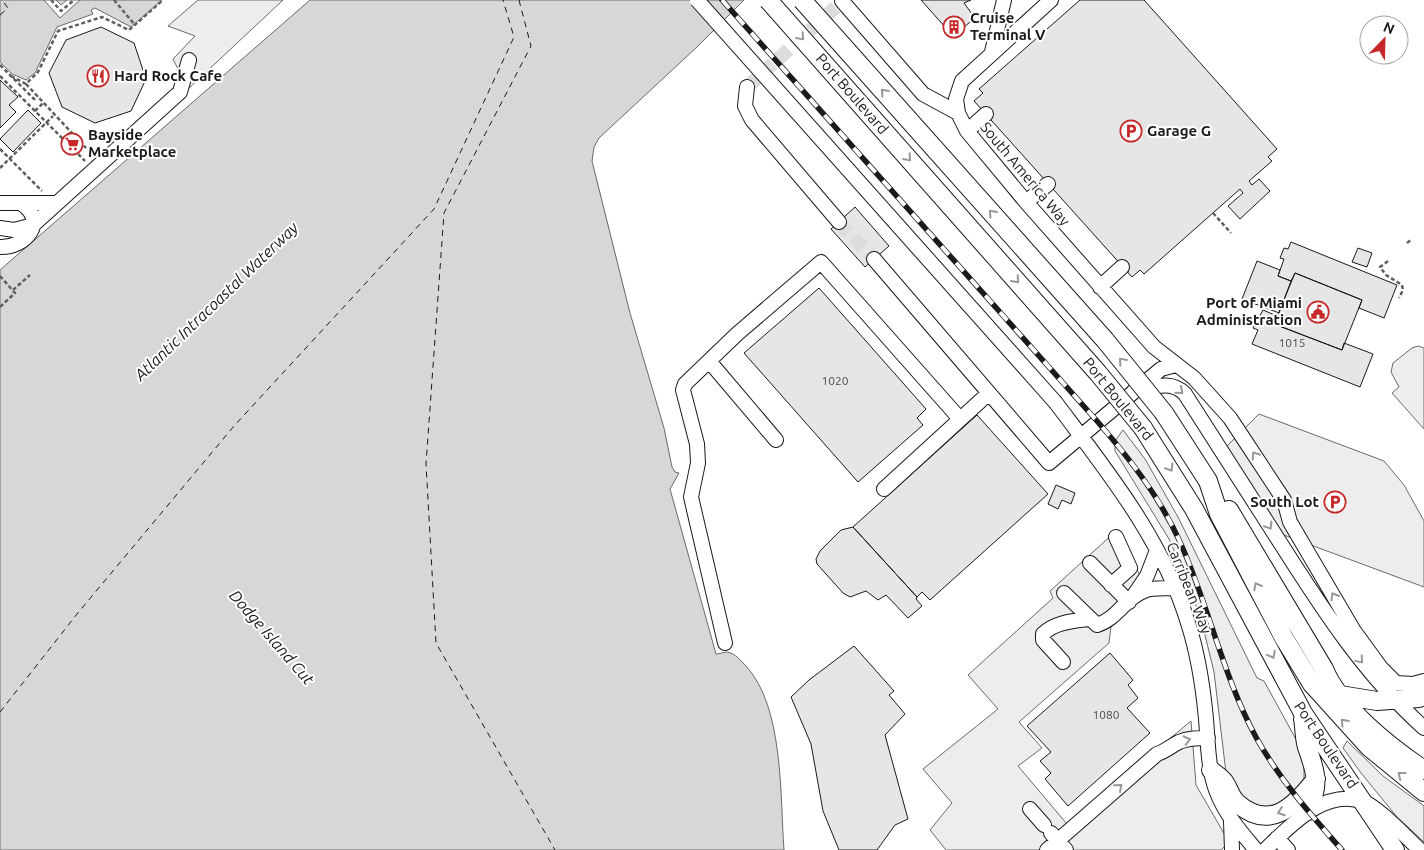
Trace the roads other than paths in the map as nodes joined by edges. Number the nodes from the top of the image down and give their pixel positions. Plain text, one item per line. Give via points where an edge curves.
1 (697, 0) edge
2 (768, 0) edge
3 (802, 0) edge
4 (1004, 0) edge
5 (1051, 0) edge
6 (840, 3) edge
7 (992, 52) junction
8 (189, 60) dead end
9 (747, 87) dead end
10 (958, 114) junction
11 (986, 114) dead end
12 (967, 131) junction
13 (1048, 184) dead end
14 (1026, 202) junction
15 (0, 203) edge
16 (58, 203) junction
17 (22, 204) junction
18 (839, 222) tunnel mouth
19 (33, 225) junction
20 (0, 228) edge
21 (0, 247) edge
22 (874, 260) tunnel mouth
23 (1122, 267) dead end
24 (1100, 287) junction
25 (709, 361) junction
26 (1176, 365) junction
27 (1134, 391) junction
28 (989, 393) junction
29 (960, 419) junction
30 (1081, 436) junction
31 (776, 440) dead end
32 (1208, 481) junction
33 (884, 489) dead end
34 (1116, 537) dead end
35 (1157, 550) junction
36 (1090, 563) dead end
37 (1111, 584) junction
38 (1175, 588) junction
39 (1064, 593) dead end
40 (1131, 600) junction
41 (1090, 619) junction
42 (725, 643) dead end
43 (1063, 662) dead end
44 (1424, 681) edge
45 (1340, 695) junction
46 (1424, 696) edge
47 (1394, 700) junction
48 (1303, 713) junction
49 (1424, 728) edge
50 (1208, 738) junction
51 (1211, 770) junction
52 (1424, 770) edge
53 (1316, 779) junction
54 (1424, 792) edge
55 (1365, 802) junction
56 (1030, 809) dead end
57 (1308, 811) junction
58 (1232, 821) junction
59 (1055, 837) edge
60 (1277, 838) junction
61 (1047, 850) edge
62 (1232, 850) edge
63 (1256, 850) edge
64 (1265, 850) edge
65 (1288, 850) edge
66 (1395, 850) edge
67 (1420, 850) edge

1 - 30 street, Carribean Way, bridge via 1056,403
2 -> 48 main road, Port Boulevard, bridge via 1078,350 1143,428 1194,509
32 -> 3 main road, Port Boulevard, bridge via 1164,413 1109,345
4 - 7 street
5 - 7 street
6 - 10 street via 923,94
7 - 10 street via 962,81 956,99
8 - 16 street via 180,92
9 - 18 street via 745,106 752,120
10 - 12 street, South America Way
11 - 12 street
12 - 14 street, South America Way
13 - 14 street
14 - 24 street, South America Way
15 - 17 street
16 - 17 street
16 - 19 street
17 - 19 street via 32,212
19 - 20 street via 14,230
19 - 21 street via 17,245
22 - 28 street
23 - 24 street
24 - 26 street, South America Way via 1154,347
25 - 29 street via 821,262
25 - 31 street
25 - 42 street via 685,384 683,395 697,444 698,463 691,497
26 - 27 street via 1161,369
44 -> 26 street, South America Way via 1396,683 1381,668 1354,631 1290,522 1284,500 1230,418 1194,378
27 - 30 street
27 -> 47 street via 1171,385 1180,388 1315,598 1352,650
28 - 29 street
28 - 30 street via 1049,462
29 - 33 street
30 - 35 street, Carribean Way via 1113,477
32 - 45 main road via 1227,507
54 -> 32 main road, Port Boulevard via 1369,747 1312,684 1219,514
34 - 37 street via 1130,568
35 - 38 street, Carribean Way
35 - 40 street via 1147,576
36 - 37 street
37 - 40 street
38 - 40 street via 1144,590
38 - 50 street, Carribean Way via 1200,666
39 - 41 street
40 - 41 street via 1106,623 1097,625
41 - 43 street via 1049,628 1043,634 1043,640
45 - 47 main road via 1377,701
45 - 52 main road via 1381,736
46 - 47 main road
47 - 49 street
48 - 53 main road via 1307,749
48 - 55 main road, Port Boulevard
50 - 51 street, Carribean Way
59 -> 50 street via 1082,819 1157,754 1188,738
53 -> 51 main road via 1290,808 1275,815 1258,815 1235,801 1224,781
51 - 58 street, Carribean Way
53 - 57 main road
55 - 57 street via 1336,800
55 - 66 main road, Port Boulevard
55 - 67 street
56 - 59 street
57 - 60 street
58 - 62 street
58 - 63 street, Carribean Way
59 - 61 street
60 - 64 street
60 - 65 street

